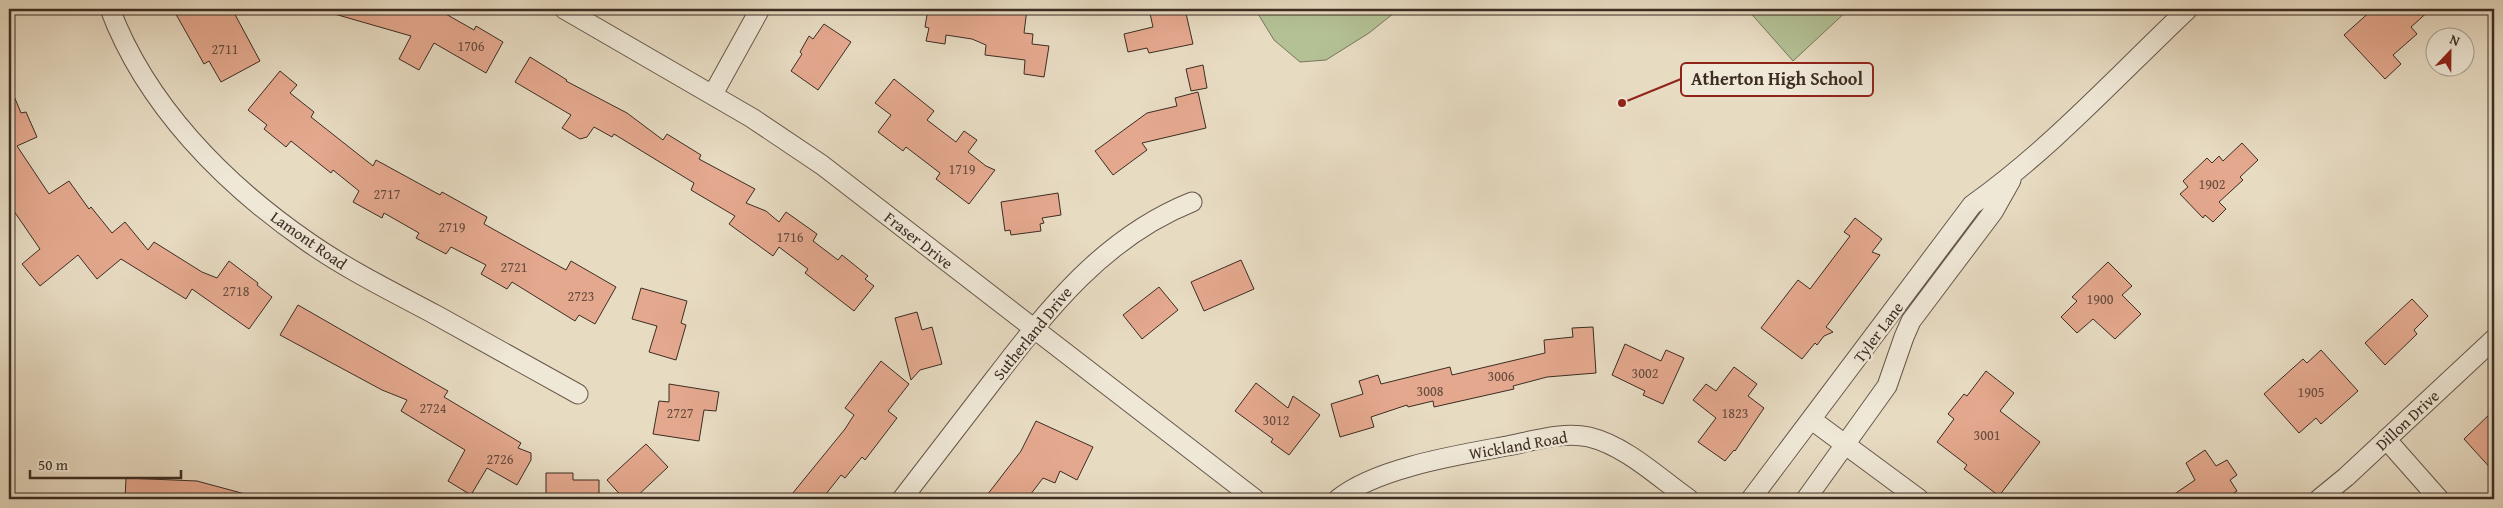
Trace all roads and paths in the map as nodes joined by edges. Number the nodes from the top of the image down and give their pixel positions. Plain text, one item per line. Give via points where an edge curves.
1 (110, 9) edge
2 (564, 9) edge
3 (760, 9) edge
4 (2188, 9) edge
5 (713, 94) junction
6 (2014, 175) junction
7 (1192, 202) dead end
8 (1033, 328) junction
9 (2494, 338) edge
10 (578, 394) dead end
11 (1812, 420) junction
12 (2386, 439) junction
13 (1846, 446) junction
14 (902, 499) edge
15 (1255, 499) edge
16 (1338, 499) edge
17 (1689, 499) edge
18 (1751, 499) edge
19 (1806, 499) edge
20 (1919, 499) edge
21 (2319, 499) edge
22 (2439, 499) edge

1 - 10 street, Lamont Road via 139,68 169,114 218,168 273,215 308,242 359,273
2 - 5 street, Fraser Drive
3 - 5 street
4 - 6 street, Tyler Lane
5 - 8 street, Fraser Drive via 822,165
6 - 11 street, Tyler Lane via 1972,205
6 - 13 street, Tyler Lane via 1993,212 1911,321 1887,386
7 - 8 street, Sutherland Drive via 1165,213 1108,250
8 - 14 street, Sutherland Drive
8 - 15 street, Fraser Drive
9 - 12 street, Dillon Drive
11 - 13 street
11 - 18 street, Tyler Lane
12 - 21 street, Dillon Drive
12 - 22 street
13 - 19 street, Tyler Lane
13 - 20 street
16 - 17 street, Wickland Road via 1390,474 1440,460 1571,435 1588,436 1616,448

